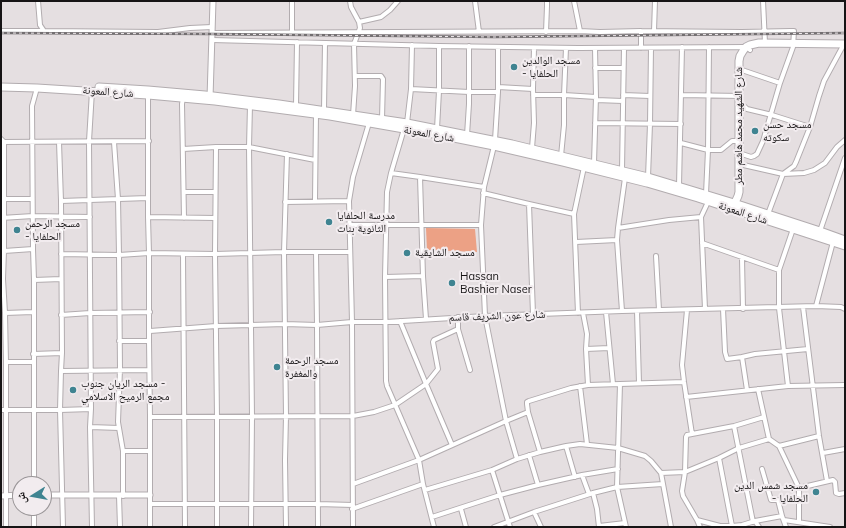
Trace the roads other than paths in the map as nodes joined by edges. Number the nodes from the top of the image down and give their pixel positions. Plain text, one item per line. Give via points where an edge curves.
1 (38, 1) edge
2 (213, 1) edge
3 (292, 1) edge
4 (350, 1) edge
5 (398, 1) edge
6 (475, 1) edge
7 (547, 1) edge
8 (574, 1) edge
9 (655, 1) edge
10 (763, 1) edge
11 (359, 22) junction
12 (212, 30) junction
13 (1, 31) edge
14 (44, 31) junction
15 (580, 31) junction
16 (641, 31) junction
17 (654, 31) junction
18 (764, 31) junction
19 (478, 32) junction
20 (546, 32) junction
21 (292, 33) junction
22 (358, 33) junction
23 (212, 40) junction
24 (297, 42) junction
25 (325, 43) junction
26 (765, 43) junction
27 (354, 44) junction
28 (412, 45) junction
29 (793, 45) junction
30 (844, 45) edge
31 (439, 46) junction
32 (469, 46) junction
33 (498, 47) junction
34 (682, 47) junction
35 (709, 47) junction
36 (534, 48) junction
37 (566, 48) junction
38 (595, 48) junction
39 (624, 48) junction
40 (641, 48) junction
41 (651, 48) junction
42 (748, 48) junction
43 (595, 68) junction
44 (623, 68) junction
45 (741, 70) junction
46 (355, 76) junction
47 (780, 83) junction
48 (2, 87) edge
49 (37, 88) junction
50 (411, 89) junction
51 (533, 89) junction
52 (498, 90) junction
53 (92, 91) junction
54 (439, 91) junction
55 (469, 92) junction
56 (148, 95) junction
57 (533, 95) junction
58 (564, 95) junction
59 (623, 95) junction
60 (681, 95) junction
61 (708, 95) junction
62 (650, 96) junction
63 (741, 96) junction
64 (183, 98) junction
65 (210, 98) junction
66 (596, 99) junction
67 (623, 101) junction
68 (250, 105) junction
69 (741, 105) junction
70 (296, 106) junction
71 (324, 110) junction
72 (316, 114) junction
73 (353, 115) junction
74 (772, 115) junction
75 (382, 119) junction
76 (369, 123) junction
77 (595, 123) junction
78 (622, 124) junction
79 (650, 124) junction
80 (681, 124) junction
81 (406, 126) junction
82 (810, 127) junction
83 (437, 129) junction
84 (467, 135) junction
85 (845, 140) edge
86 (2, 141) edge
87 (89, 141) junction
88 (149, 141) junction
89 (741, 141) junction
90 (32, 142) junction
91 (59, 142) junction
92 (114, 142) junction
93 (495, 143) junction
94 (681, 143) junction
95 (216, 148) junction
96 (248, 148) junction
97 (532, 148) junction
98 (183, 149) junction
99 (708, 150) junction
100 (741, 153) junction
101 (287, 154) junction
102 (562, 156) junction
103 (845, 158) edge
104 (316, 160) junction
105 (594, 163) junction
106 (741, 165) junction
107 (584, 167) junction
108 (622, 170) junction
109 (391, 173) junction
110 (783, 174) junction
111 (420, 177) junction
112 (648, 177) junction
113 (625, 178) junction
114 (679, 186) junction
115 (484, 187) junction
116 (184, 192) junction
117 (215, 192) junction
118 (483, 193) junction
119 (706, 194) junction
120 (148, 198) junction
121 (4, 199) junction
122 (32, 199) junction
123 (118, 199) junction
124 (89, 200) junction
125 (61, 201) junction
126 (315, 201) junction
127 (349, 201) junction
128 (285, 202) junction
129 (708, 202) junction
130 (529, 204) junction
131 (736, 207) junction
132 (574, 214) junction
133 (768, 214) junction
134 (33, 216) junction
135 (61, 216) junction
136 (90, 217) junction
137 (148, 217) junction
138 (701, 217) junction
139 (3, 218) edge
140 (184, 218) junction
141 (216, 218) junction
142 (350, 225) junction
143 (481, 225) junction
144 (386, 226) junction
145 (422, 226) junction
146 (618, 228) junction
147 (793, 229) junction
148 (820, 231) junction
149 (617, 240) junction
150 (845, 240) edge
151 (576, 242) junction
152 (832, 242) junction
153 (702, 243) junction
154 (845, 246) edge
155 (32, 249) junction
156 (4, 251) junction
157 (284, 252) junction
158 (316, 252) junction
159 (350, 252) junction
160 (150, 253) junction
161 (250, 253) junction
162 (61, 254) junction
163 (183, 254) junction
164 (215, 254) junction
165 (90, 255) junction
166 (119, 255) junction
167 (656, 256) dead end
168 (742, 258) junction
169 (780, 270) junction
170 (423, 276) junction
171 (385, 277) junction
172 (2, 279) edge
173 (61, 279) junction
174 (34, 280) junction
175 (816, 306) junction
176 (803, 307) junction
177 (743, 308) junction
178 (779, 308) junction
179 (705, 309) junction
180 (722, 309) junction
181 (845, 309) edge
182 (659, 310) junction
183 (687, 310) junction
184 (622, 311) junction
185 (638, 311) junction
186 (33, 312) junction
187 (120, 312) junction
188 (150, 312) junction
189 (606, 312) junction
190 (5, 313) junction
191 (90, 313) junction
192 (578, 313) junction
193 (583, 313) junction
194 (533, 314) junction
195 (61, 315) junction
196 (485, 316) junction
197 (458, 317) junction
198 (426, 319) junction
199 (400, 321) junction
200 (352, 322) junction
201 (386, 322) junction
202 (285, 324) junction
203 (250, 325) junction
204 (317, 325) junction
205 (216, 326) junction
206 (184, 328) junction
207 (458, 329) junction
208 (150, 331) junction
209 (119, 341) junction
210 (149, 341) junction
211 (609, 348) junction
212 (586, 349) junction
213 (808, 349) junction
214 (784, 351) junction
215 (62, 353) junction
216 (3, 354) edge
217 (33, 354) junction
218 (742, 357) junction
219 (6, 362) junction
220 (34, 362) junction
221 (120, 369) junction
222 (90, 370) junction
223 (150, 370) junction
224 (470, 370) dead end
225 (61, 371) junction
226 (684, 382) junction
227 (426, 384) junction
228 (613, 384) junction
229 (620, 384) junction
230 (640, 384) junction
231 (588, 385) junction
232 (813, 385) junction
233 (845, 385) edge
234 (580, 386) junction
235 (788, 386) junction
236 (758, 388) junction
237 (747, 390) junction
238 (686, 397) junction
239 (395, 405) junction
240 (91, 409) junction
241 (3, 410) edge
242 (33, 410) junction
243 (60, 410) junction
244 (528, 412) junction
245 (286, 416) junction
246 (317, 416) junction
247 (353, 416) junction
248 (150, 417) junction
249 (184, 417) junction
250 (217, 417) junction
251 (252, 417) junction
252 (764, 417) junction
253 (506, 421) junction
254 (734, 426) junction
255 (90, 428) junction
256 (119, 428) junction
257 (692, 434) junction
258 (819, 436) junction
259 (769, 439) junction
260 (587, 444) junction
261 (452, 446) junction
262 (566, 446) junction
263 (779, 446) junction
264 (618, 448) junction
265 (739, 448) junction
266 (845, 449) edge
267 (123, 451) junction
268 (150, 451) junction
269 (540, 452) junction
270 (823, 453) junction
271 (529, 456) junction
272 (719, 458) junction
273 (517, 459) junction
274 (419, 460) junction
275 (618, 469) junction
276 (762, 469) dead end
277 (492, 470) junction
278 (685, 472) junction
279 (661, 473) junction
280 (582, 475) junction
281 (34, 476) edge
282 (575, 477) junction
283 (827, 481) junction
284 (353, 484) junction
285 (423, 484) junction
286 (663, 484) junction
287 (538, 485) junction
288 (617, 487) junction
289 (799, 488) junction
290 (425, 490) junction
291 (845, 493) edge
292 (591, 494) junction
293 (3, 495) edge
294 (52, 495) edge
295 (62, 495) junction
296 (92, 495) junction
297 (150, 495) junction
298 (500, 495) junction
299 (121, 496) junction
300 (150, 504) junction
301 (184, 504) junction
302 (217, 504) junction
303 (251, 504) junction
304 (318, 504) junction
305 (286, 505) junction
306 (352, 507) junction
307 (461, 509) junction
308 (534, 512) junction
309 (34, 516) edge
310 (432, 517) junction
311 (783, 518) junction
312 (697, 520) junction
313 (509, 521) junction
314 (754, 521) junction
315 (799, 522) junction
316 (625, 525) edge
317 (599, 526) edge
318 (732, 526) edge
319 (6, 527) edge
320 (34, 527) edge
321 (63, 527) edge
322 (92, 527) edge
323 (120, 527) edge
324 (150, 527) edge
325 (185, 527) edge
326 (217, 527) edge
327 (251, 527) edge
328 (286, 527) edge
329 (318, 527) edge
330 (353, 527) edge
331 (434, 527) edge
332 (466, 527) edge
333 (494, 527) edge
334 (510, 527) edge
335 (541, 527) edge
336 (671, 527) edge
337 (700, 527) edge
338 (759, 527) edge
339 (786, 527) edge
340 (830, 527) edge

1 - 14 street via 40,25
2 - 12 street
3 - 21 street
4 - 11 street
5 - 11 street via 381,17
6 - 19 street
7 - 20 street
8 - 15 street
9 - 17 street
10 - 18 street
11 - 22 street
12 - 14 street via 190,28 158,32
12 - 21 street
12 - 23 street
13 - 14 street
15 - 16 street
15 - 20 street
16 - 17 street
16 - 40 street
17 - 18 street
18 - 26 street
18 - 29 street via 794,32
19 - 20 street
19 - 22 street
21 - 22 street
22 - 27 street
23 - 24 street
23 - 65 street
24 - 25 street
24 - 70 street
25 - 27 street
25 - 71 street
26 - 29 main road
26 - 42 main road
27 - 28 street
27 - 46 street
28 - 31 street
28 - 50 street
29 - 30 main road
29 - 42 main road
29 - 47 street
30 - 82 street via 824,81
31 - 32 street
31 - 54 street
32 - 33 street
32 - 55 street
33 - 36 street
33 - 52 street
34 - 35 street
34 - 41 street
34 - 60 street
35 - 42 street
35 - 61 street
36 - 37 street
36 - 51 street
37 - 38 street
37 - 58 street
38 - 39 street
38 - 43 street
39 - 40 street
39 - 44 street
40 - 41 street
41 - 62 street
42 - 45 main road, شارع الشهيد محمد هاشم مطر via 743,50 740,56
43 - 44 street
43 - 66 street
44 - 59 street
45 - 47 street
45 - 63 main road, شارع الشهيد محمد هاشم مطر
46 - 73 street
46 - 75 street via 381,76 383,79
47 - 74 street
48 - 49 main road, شارع المعونة
48 - 65 main road, شارع المعونة via 140,89
49 - 53 main road, شارع المعونة
49 - 90 street via 32,106
50 - 54 street
50 - 81 street
51 - 52 street
51 - 57 street
52 - 55 street
52 - 93 street
53 - 56 main road, شارع المعونة
53 - 87 street
54 - 55 street
54 - 83 street
55 - 84 street
56 - 64 main road, شارع المعونة
56 - 88 street
57 - 58 street
57 - 97 street
58 - 66 street
58 - 102 street
59 - 62 street
59 - 67 street
60 - 61 street
60 - 80 street
61 - 63 street
61 - 99 street
62 - 79 street
63 - 69 main road, شارع الشهيد محمد هاشم مطر
64 - 65 main road, شارع المعونة
64 - 98 street
65 - 68 main road, شارع المعونة
65 - 70 main road, شارع المعونة
66 - 67 street
66 - 77 street
67 - 78 street
68 - 72 main road, شارع المعونة
68 - 96 street
69 - 74 street
69 - 89 main road, شارع الشهيد محمد هاشم مطر
70 - 71 main road, شارع المعونة
71 - 73 main road, شارع المعونة
72 - 76 main road, شارع المعونة
72 - 104 street
73 - 75 main road, شارع المعونة
74 - 82 street
74 - 100 street via 757,154 751,157
75 - 81 main road, شارع المعونة
76 - 81 main road, شارع المعونة
76 - 127 street via 353,177
77 - 78 street
77 - 105 street
78 - 79 street
78 - 108 street
79 - 80 street
79 - 112 street
80 - 94 street
81 - 83 main road, شارع المعونة
81 - 93 main road, شارع المعونة
81 - 109 street
82 - 110 street via 794,166
83 - 84 main road, شارع المعونة
84 - 93 main road, شارع المعونة
85 - 110 street via 825,163 814,170
86 - 90 street
86 - 121 street
87 - 91 street
87 - 92 street
87 - 124 street
88 - 92 street
88 - 120 street
89 - 99 street via 732,141 721,150
89 - 100 main road, شارع الشهيد محمد هاشم مطر
90 - 91 street
90 - 122 street
91 - 125 street
92 - 123 street
93 - 97 main road, شارع المعونة
93 - 107 main road, شارع المعونة
93 - 115 street
94 - 99 street
94 - 114 street
95 - 96 street
95 - 98 street
95 - 117 street
96 - 101 street
96 - 161 street
97 - 102 main road, شارع المعونة
98 - 116 street
99 - 119 street
100 - 106 main road, شارع الشهيد محمد هاشم مطر
101 - 104 street
101 - 128 street
102 - 105 main road, شارع المعونة
103 - 148 street
104 - 126 street
105 - 108 main road, شارع المعونة
106 - 110 street
106 - 131 main road, شارع الشهيد محمد هاشم مطر via 743,197
107 - 113 main road, شارع المعونة
107 - 132 street
108 - 112 main road, شارع المعونة
109 - 111 street
109 - 144 street via 387,188
110 - 133 street
111 - 115 street
111 - 145 street
112 - 114 main road, شارع المعونة
113 - 129 main road, شارع المعونة
113 - 146 street
114 - 119 main road, شارع المعونة
115 - 118 street
116 - 117 street
116 - 140 street
117 - 141 street
118 - 130 street
118 - 143 street
119 - 131 main road, شارع المعونة
120 - 123 street
120 - 137 street
121 - 122 street
121 - 139 street
122 - 134 street
123 - 124 street
123 - 166 street
124 - 125 street
124 - 136 street
125 - 135 street
126 - 127 street
126 - 128 street
127 - 142 street
128 - 157 street
129 - 131 main road, شارع المعونة
129 - 138 street
130 - 132 street
130 - 194 street
131 - 133 main road, شارع المعونة
131 - 147 main road, شارع المعونة
132 - 151 street
133 - 148 main road, شارع المعونة
134 - 135 street
134 - 139 street
134 - 155 street
135 - 136 street
135 - 162 street
136 - 165 street
137 - 140 street
137 - 160 street
138 - 146 street
138 - 153 street
139 - 156 street
140 - 141 street
141 - 164 street
142 - 144 street
142 - 159 street
143 - 145 street
143 - 196 street
144 - 145 street
144 - 171 street
145 - 170 street
146 - 149 street
147 - 152 main road, شارع المعونة
147 - 169 street
148 - 150 main road, شارع المعونة
149 - 151 street
149 - 184 street
151 - 192 street
152 - 154 main road, شارع المعونة
152 - 175 street
153 - 168 street
153 - 179 street
155 - 156 street
155 - 174 street
156 - 172 street
157 - 158 street
157 - 161 street
157 - 202 street
158 - 159 street
158 - 204 street
159 - 200 street
160 - 163 street
160 - 166 street
160 - 188 street
161 - 164 street
161 - 203 street
162 - 165 street
162 - 173 street
163 - 164 street
163 - 206 street
164 - 205 street
165 - 166 street
165 - 191 street
166 - 187 street
167 - 182 street
168 - 169 street
168 - 177 street
169 - 178 street
170 - 171 street
170 - 198 street
171 - 201 street
172 - 190 street
173 - 174 street
173 - 195 street
174 - 186 street
175 - 176 street, شارع عون الشريف قاسم
175 - 181 street, شارع عون الشريف قاسم
176 - 178 street, شارع عون الشريف قاسم
176 - 213 street
177 - 178 street, شارع عون الشريف قاسم
177 - 180 street, شارع عون الشريف قاسم
178 - 214 street
179 - 180 street, شارع عون الشريف قاسم
179 - 183 street, شارع عون الشريف قاسم
180 - 218 street via 727,359
182 - 183 street, شارع عون الشريف قاسم
182 - 185 street, شارع عون الشريف قاسم
183 - 226 street via 682,359
184 - 185 street, شارع عون الشريف قاسم
184 - 189 street, شارع عون الشريف قاسم
185 - 230 street
186 - 190 street
186 - 217 street
187 - 188 street
187 - 191 street
187 - 209 street
188 - 208 street
189 - 193 street, شارع عون الشريف قاسم
189 - 211 street
190 - 216 street
191 - 195 street
191 - 222 street
192 - 193 street, شارع عون الشريف قاسم
192 - 194 street, شارع عون الشريف قاسم
193 - 212 street via 587,334
194 - 196 street, شارع عون الشريف قاسم
195 - 215 street
196 - 197 street, شارع عون الشريف قاسم
196 - 253 street
197 - 198 street, شارع عون الشريف قاسم
197 - 207 street
198 - 199 street, شارع عون الشريف قاسم
199 - 201 street, شارع عون الشريف قاسم
199 - 227 street
200 - 201 street, شارع عون الشريف قاسم
200 - 204 street, شارع عون الشريف قاسم
200 - 247 street
201 - 239 street via 386,381
202 - 203 street, شارع عون الشريف قاسم
202 - 204 street, شارع عون الشريف قاسم
202 - 245 street
203 - 205 street, شارع عون الشريف قاسم
203 - 251 street
204 - 246 street
205 - 206 street, شارع عون الشريف قاسم
205 - 250 street
206 - 208 street, شارع عون الشريف قاسم
206 - 249 street
207 - 224 street
207 - 227 street via 434,340 438,369
208 - 210 street
209 - 210 street
209 - 221 street
210 - 223 street
211 - 212 street
211 - 228 street
212 - 231 street
213 - 214 street
213 - 232 street
214 - 218 street
214 - 235 street
215 - 217 street
215 - 225 street
216 - 219 street
217 - 220 street
218 - 237 street
219 - 220 street
219 - 241 street
220 - 242 street
221 - 222 street
221 - 223 street
221 - 256 street
222 - 225 street
222 - 240 street
223 - 248 street
225 - 243 street
226 - 230 street
226 - 238 street
227 - 239 street
227 - 261 street
228 - 229 street
228 - 231 street
229 - 230 street
229 - 264 street
231 - 234 street
232 - 233 street
232 - 235 street
232 - 258 street
234 - 244 street via 529,401
234 - 260 street
235 - 236 street
236 - 237 street
236 - 252 street
237 - 238 street
238 - 257 street
239 - 247 street
239 - 274 street
240 - 243 street
240 - 255 street
241 - 242 street
241 - 293 street
242 - 243 street
242 - 281 street
243 - 295 street
244 - 253 street
244 - 269 street
245 - 246 street
245 - 251 street
245 - 305 street
246 - 247 street
246 - 304 street
247 - 284 street
248 - 249 street
248 - 268 street
249 - 250 street
249 - 301 street
250 - 251 street
250 - 302 street
251 - 303 street
252 - 254 street
252 - 259 street
253 - 261 street
253 - 273 street
254 - 257 street
254 - 265 street
255 - 256 street
255 - 296 street
256 - 267 street
257 - 278 street via 686,437
258 - 263 street
258 - 270 street
259 - 263 street
259 - 265 street
260 - 262 street
260 - 264 street
261 - 274 street
262 - 269 street
262 - 282 street
263 - 289 street
264 - 275 street
264 - 279 street via 645,456
265 - 272 street
265 - 314 street
266 - 270 street
267 - 268 street
267 - 299 street
268 - 297 street
269 - 271 street
270 - 283 street
271 - 273 street
271 - 287 street
272 - 278 street
272 - 318 street
273 - 277 street
274 - 284 street
274 - 285 street
275 - 280 street
275 - 288 street
276 - 311 street via 771,500 778,500
277 - 290 street
277 - 298 street
278 - 279 street
278 - 312 street via 683,496
279 - 286 street
280 - 282 street
280 - 292 street
282 - 287 street
283 - 289 street
283 - 291 street via 835,482 836,493
284 - 306 street
285 - 290 street
285 - 306 street
286 - 288 street
286 - 336 street
287 - 298 street
288 - 292 street
288 - 316 street
289 - 315 street
290 - 310 street
292 - 308 street
292 - 317 street via 597,509
293 - 319 street
294 - 295 street
295 - 296 street
295 - 321 street
296 - 299 street
296 - 322 street
297 - 299 street
297 - 300 street
298 - 307 street
298 - 313 street
299 - 323 street
300 - 301 street
300 - 324 street
301 - 302 street
301 - 325 street
302 - 303 street
302 - 326 street
303 - 305 street
303 - 327 street
304 - 305 street
304 - 306 street
304 - 329 street
305 - 328 street
306 - 330 street
307 - 310 street
307 - 332 street
308 - 313 street
308 - 335 street
309 - 320 street
310 - 331 street
311 - 314 street
311 - 315 street
311 - 339 street
312 - 318 street via 720,526
312 - 337 street
313 - 333 street
313 - 334 street
314 - 318 street
314 - 338 street
315 - 340 street
316 - 317 street

